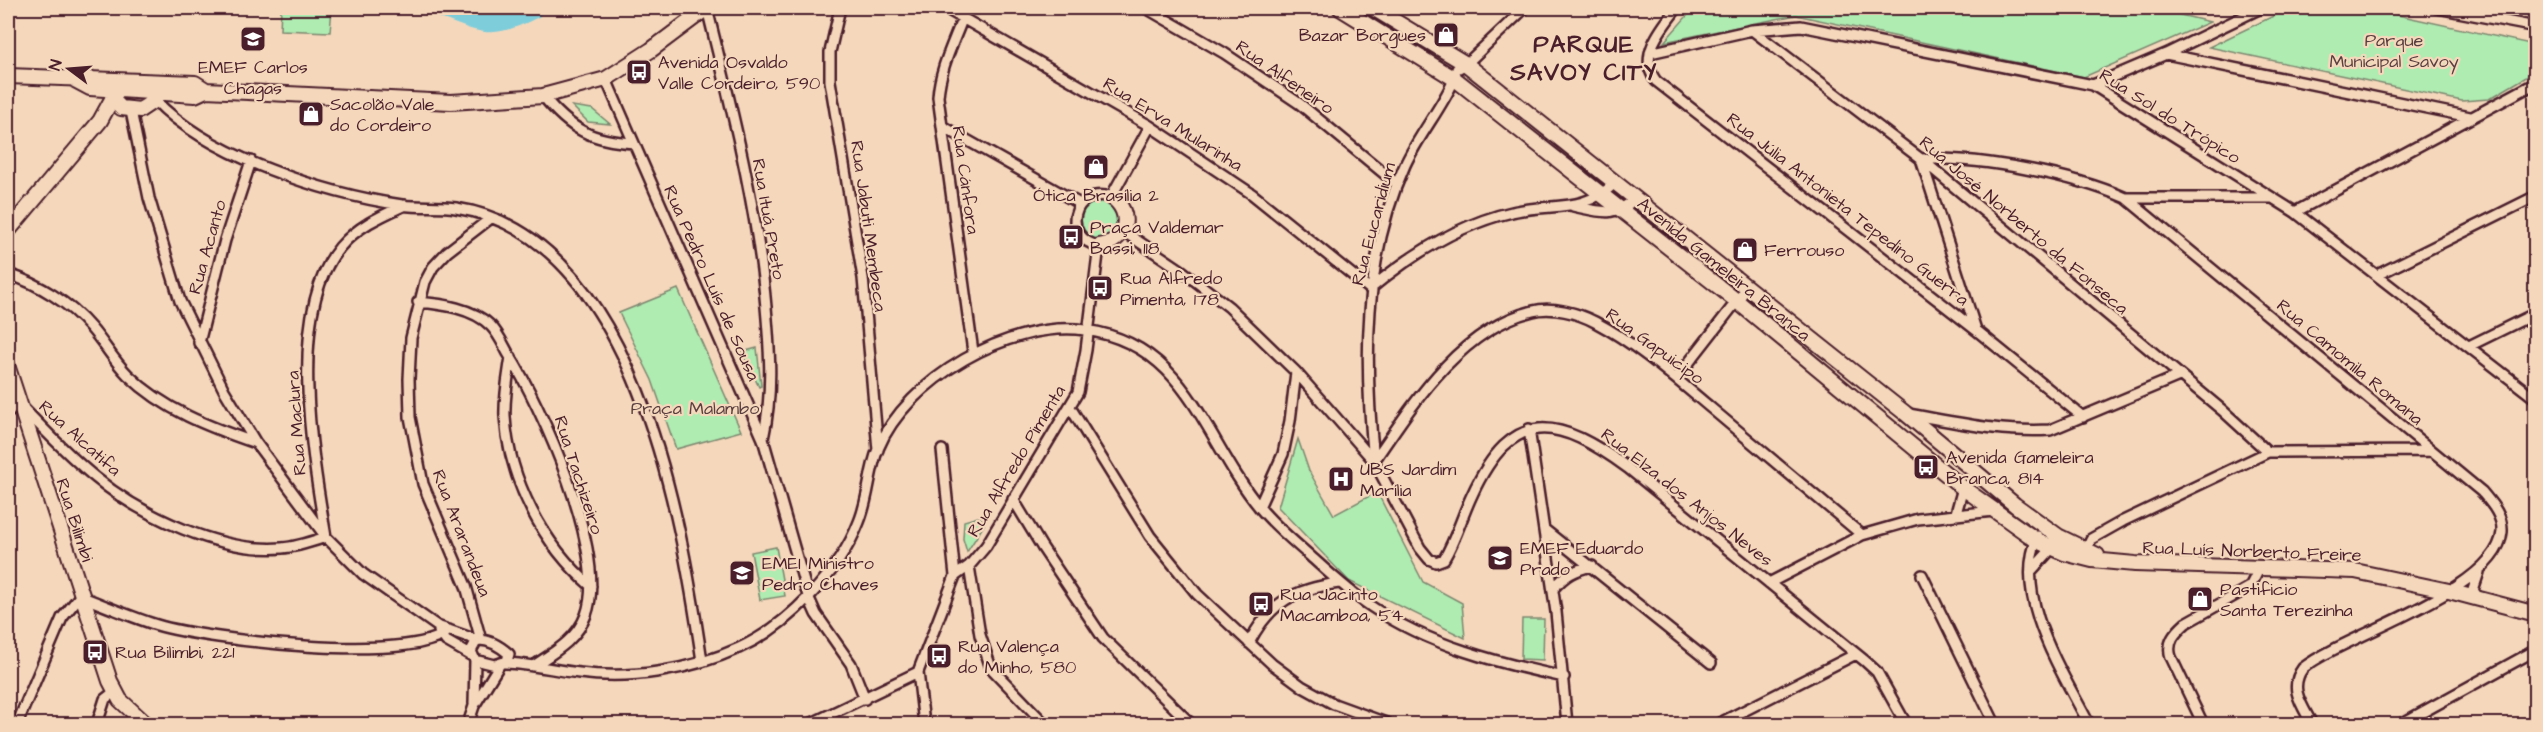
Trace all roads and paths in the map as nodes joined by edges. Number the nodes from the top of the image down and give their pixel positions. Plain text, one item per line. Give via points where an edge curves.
1 (707, 8) edge
2 (840, 8) edge
3 (945, 8) edge
4 (1146, 8) edge
5 (1340, 8) edge
6 (1373, 8) edge
7 (1525, 8) edge
8 (1677, 8) edge
9 (2244, 8) edge
10 (2437, 8) edge
11 (2258, 9) edge
12 (963, 17) junction
13 (2535, 27) edge
14 (1752, 30) junction
15 (1650, 53) junction
16 (2166, 54) junction
17 (1466, 64) junction
18 (8, 76) edge
19 (606, 79) junction
20 (75, 80) junction
21 (134, 80) junction
22 (1455, 80) junction
23 (2535, 83) edge
24 (2093, 85) junction
25 (158, 92) junction
26 (543, 96) junction
27 (119, 102) junction
28 (2470, 117) junction
29 (942, 126) junction
30 (1150, 126) junction
31 (634, 143) junction
32 (1921, 159) junction
33 (251, 160) junction
34 (1616, 182) junction
35 (1397, 184) junction
36 (1602, 195) junction
37 (2535, 196) edge
38 (1111, 197) junction
39 (1637, 198) junction
40 (2126, 198) junction
41 (2271, 198) junction
42 (1080, 204) junction
43 (405, 206) junction
44 (1573, 206) junction
45 (1622, 210) junction
46 (2295, 212) junction
47 (491, 218) junction
48 (8, 231) edge
49 (1123, 231) junction
50 (1099, 246) junction
51 (8, 274) edge
52 (2377, 275) junction
53 (1748, 288) junction
54 (1370, 289) junction
55 (418, 302) junction
56 (1738, 302) junction
57 (2535, 313) edge
58 (1087, 330) junction
59 (1976, 330) junction
60 (200, 342) junction
61 (2469, 346) junction
62 (974, 352) junction
63 (511, 357) junction
64 (8, 368) edge
65 (1296, 372) junction
66 (2179, 376) junction
67 (1676, 379) junction
68 (1888, 399) junction
69 (2535, 399) edge
70 (17, 402) junction
71 (1070, 406) junction
72 (8, 413) edge
73 (1905, 413) junction
74 (1875, 414) junction
75 (2082, 417) junction
76 (1529, 429) junction
77 (763, 439) junction
78 (256, 443) junction
79 (878, 450) junction
80 (942, 450) dead end
81 (2432, 451) junction
82 (2268, 452) junction
83 (1374, 461) junction
84 (1963, 488) junction
85 (1013, 499) junction
86 (1259, 507) junction
87 (1994, 511) junction
88 (1956, 513) junction
89 (2043, 525) junction
90 (1545, 530) junction
91 (1862, 535) junction
92 (326, 537) junction
93 (2064, 539) junction
94 (2036, 540) junction
95 (2052, 548) junction
96 (2084, 554) junction
97 (969, 566) junction
98 (1592, 566) junction
99 (2260, 567) junction
100 (2032, 570) junction
101 (2479, 572) junction
102 (1922, 575) dead end
103 (955, 576) junction
104 (1339, 583) junction
105 (1769, 583) junction
106 (2419, 584) junction
107 (591, 586) junction
108 (1552, 589) junction
109 (2449, 591) junction
110 (80, 596) junction
111 (808, 596) junction
112 (2478, 598) junction
113 (2425, 603) junction
114 (2535, 614) edge
115 (445, 633) junction
116 (479, 640) junction
117 (1249, 643) junction
118 (2535, 650) edge
119 (1856, 654) junction
120 (473, 658) junction
121 (505, 660) junction
122 (702, 661) junction
123 (1711, 663) dead end
124 (533, 664) junction
125 (918, 672) junction
126 (1564, 677) junction
127 (112, 687) junction
128 (865, 699) junction
129 (474, 706) junction
130 (17, 724) edge
131 (97, 724) edge
132 (146, 724) edge
133 (468, 724) edge
134 (810, 724) edge
135 (924, 724) edge
136 (1045, 724) edge
137 (1191, 724) edge
138 (1389, 724) edge
139 (1567, 724) edge
140 (1718, 724) edge
141 (1906, 724) edge
142 (1995, 724) edge
143 (2089, 724) edge
144 (2204, 724) edge
145 (2312, 724) edge
146 (2401, 724) edge

1 - 19 main road
1 - 77 street, Rua Ituá Preto via 750,190 762,261 771,387
2 - 79 street, Rua Jabuti Membeca via 830,52 830,81 863,278
3 - 12 street, Rua Erva Mularinha
4 - 35 street, Rua Alfeneiro via 1224,53 1300,104
5 - 22 main road, Avenida Gameleira Branca
6 - 17 main road, Avenida Gameleira Branca
7 - 17 street
8 - 15 street via 1659,32
9 - 11 street
10 - 13 street
11 - 16 street
12 - 29 street, Rua Cánfora via 939,80
12 - 30 street, Rua Erva Mularinha
14 - 15 street, Rua Sol do Trópico
14 - 24 street, Rua Sol do Trópico via 1816,27
14 - 32 street, Rua José Norberto da Fonseca
15 - 59 street, Rua Júlia Antonieta Tepedino Guerra via 1649,68 1656,81
16 - 24 street
16 - 28 street
17 - 22 street, Rua Eucaridium via 1465,76
17 - 34 main road, Avenida Gameleira Branca
18 - 20 main road
19 - 26 main road
19 - 31 street, Rua Pedro Luís de Sousa
20 - 21 main road
20 - 27 main road
21 - 25 main road
21 - 27 main road via 117,84
22 - 35 street, Rua Eucaridium via 1426,124
22 - 36 main road, Avenida Gameleira Branca
23 - 28 street
24 - 41 street, Rua Sol do Trópico
25 - 26 main road via 195,83 206,90 451,102
25 - 27 main road
25 - 27 main road via 149,107
25 - 33 street via 178,122
26 - 31 street via 566,121 585,134
27 - 48 main road
27 - 60 street via 167,263
28 - 46 street
29 - 42 street
29 - 62 street, Rua Cánfora
30 - 38 street
30 - 54 street, Rua Erva Mularinha via 1252,194
31 - 77 street, Rua Pedro Luís de Sousa
32 - 40 street via 1995,164
32 - 59 street
32 - 66 street, Rua José Norberto da Fonseca
33 - 43 street via 310,183
33 - 60 street, Rua Acanto via 225,240
34 - 36 street
34 - 39 main road, Avenida Gameleira Branca
35 - 54 street, Rua Eucaridium
36 - 44 street
36 - 45 main road, Avenida Gameleira Branca
37 - 52 street
38 - 42 street via 1094,195
38 - 49 main road via 1122,208
39 - 45 street
39 - 53 main road, Avenida Gameleira Branca
40 - 41 street
40 - 81 street, Rua Camomila Romana
41 - 46 street, Rua Sol do Trópico
42 - 50 street via 1076,227 1085,241
43 - 47 street via 457,208
43 - 92 street, Rua Maclura via 362,227 340,247 326,267 318,290 307,398
44 - 45 street via 1604,213
44 - 54 street via 1513,211 1471,225 1407,259
45 - 56 main road, Avenida Gameleira Branca
46 - 52 street, Rua Sol do Trópico
47 - 55 street, Rua Ararandeua via 433,267
47 - 122 street via 534,241 575,277 594,303 625,363 649,421 670,490 684,548
49 - 50 main road via 1113,242
49 - 65 street via 1229,307
50 - 58 street, Rua Alfredo Pimenta
51 - 78 street via 42,288 68,306 90,326 127,375 181,415
52 - 61 street, Rua Sol do Trópico
53 - 56 street
53 - 68 main road, Avenida Gameleira Branca
54 - 83 street, Rua Eucaridium via 1368,348
55 - 63 street, Rua Tachizeiro via 455,308 482,319 492,327
55 - 116 street, Rua Ararandeua via 409,379 417,458 432,510 466,585
56 - 67 street
56 - 74 main road, Avenida Gameleira Branca
57 - 61 street
58 - 62 street via 1017,335
58 - 71 street, Rua Alfredo Pimenta via 1078,392
58 - 86 street via 1137,345 1179,381
59 - 75 street, Rua Júlia Antonieta Tepedino Guerra
60 - 78 street
61 - 69 street, Rua Sol do Trópico
62 - 79 street via 913,399 897,417
63 - 107 street, Rua Tachizeiro via 553,436 576,507
63 - 107 street via 505,418 512,456 537,522 568,566
64 - 70 main road, Rua Bilimbi
65 - 83 street
65 - 86 street via 1283,454
66 - 75 street
66 - 82 street, Rua José Norberto da Fonseca
67 - 83 street, Rua Gapuicipo via 1594,321 1553,309 1535,310 1512,318 1468,346 1429,385
67 - 91 street, Rua Gapuicipo
68 - 73 main road, Avenida Gameleira Branca
68 - 74 main road
70 - 72 street
70 - 92 street, Rua Alcatifa via 97,480 165,520 203,536 259,547 300,546
70 - 110 main road, Rua Bilimbi
71 - 85 street, Rua Alfredo Pimenta
71 - 117 street via 1150,536 1197,594
73 - 75 street via 2027,431 2050,430
73 - 89 main road, Avenida Gameleira Branca
74 - 84 main road, Avenida Gameleira Branca
76 - 83 street via 1510,441 1485,469 1441,561 1429,559 1420,548
76 - 90 street
76 - 105 street, Rua Elza dos Anjos Neves via 1558,429 1595,444
77 - 111 street, Rua Pedro Luís de Sousa
78 - 92 street
79 - 111 street via 870,492 846,551
80 - 103 street
81 - 82 street
81 - 101 street, Rua Camomila Romana via 2482,492 2501,520 2498,547
82 - 96 street via 2123,521 2091,539
84 - 87 main road, Avenida Gameleira Branca
84 - 88 street
85 - 97 street, Rua Alfredo Pimenta via 986,546
85 - 137 street via 1103,638
86 - 104 street
87 - 88 street
87 - 94 main road, Avenida Gameleira Branca
88 - 91 street
89 - 93 main road, Avenida Gameleira Branca
89 - 94 street
90 - 98 street
90 - 108 street
91 - 105 street
92 - 115 street via 363,574
93 - 95 street
93 - 96 main road, Avenida Gameleira Branca
94 - 95 main road, Avenida Gameleira Branca
94 - 100 street
95 - 96 main road, Avenida Gameleira Branca
95 - 100 street
96 - 99 main road, Rua Luís Norberto Freire via 2134,564
97 - 103 street, Rua Alfredo Pimenta
97 - 136 street via 980,636 991,668
98 - 108 street via 1574,570
98 - 123 street
99 - 106 main road, Rua Luís Norberto Freire via 2355,571
99 - 144 street via 2250,587 2177,631 2169,650
100 - 143 street via 2040,626
101 - 109 street, Rua Camomila Romana
101 - 112 street via 2473,590
102 - 142 street
103 - 125 street
104 - 117 street via 1308,588 1289,597 1259,623
104 - 126 street via 1380,612 1430,638 1501,663
105 - 119 street, Rua Elza dos Anjos Neves
106 - 109 main road, Rua Luís Norberto Freire
106 - 113 street via 2426,589
107 - 124 street, Rua Tachizeiro via 586,615 575,634
108 - 126 street
109 - 112 main road, Rua Luís Norberto Freire
109 - 113 street, Rua Camomila Romana
110 - 115 street via 158,625 245,641 410,646
110 - 127 main road, Rua Bilimbi
110 - 130 street via 57,628
111 - 122 street via 750,643
111 - 128 street, Rua Pedro Luís de Sousa via 851,664
112 - 114 main road, Rua Luís Norberto Freire
113 - 145 street, Rua Camomila Romana via 2302,668 2295,687
115 - 116 street
115 - 120 street via 452,646
116 - 120 street via 472,647
116 - 121 street via 498,645
117 - 138 street via 1303,687 1334,704
118 - 146 street
119 - 140 street
119 - 141 street, Rua Elza dos Anjos Neves via 1877,672
120 - 121 street
120 - 129 street
121 - 124 street
121 - 129 street
122 - 124 street via 647,674 617,675 580,674
125 - 128 street
125 - 135 street
126 - 139 street
127 - 131 street
127 - 132 main road
128 - 134 street
129 - 133 street

